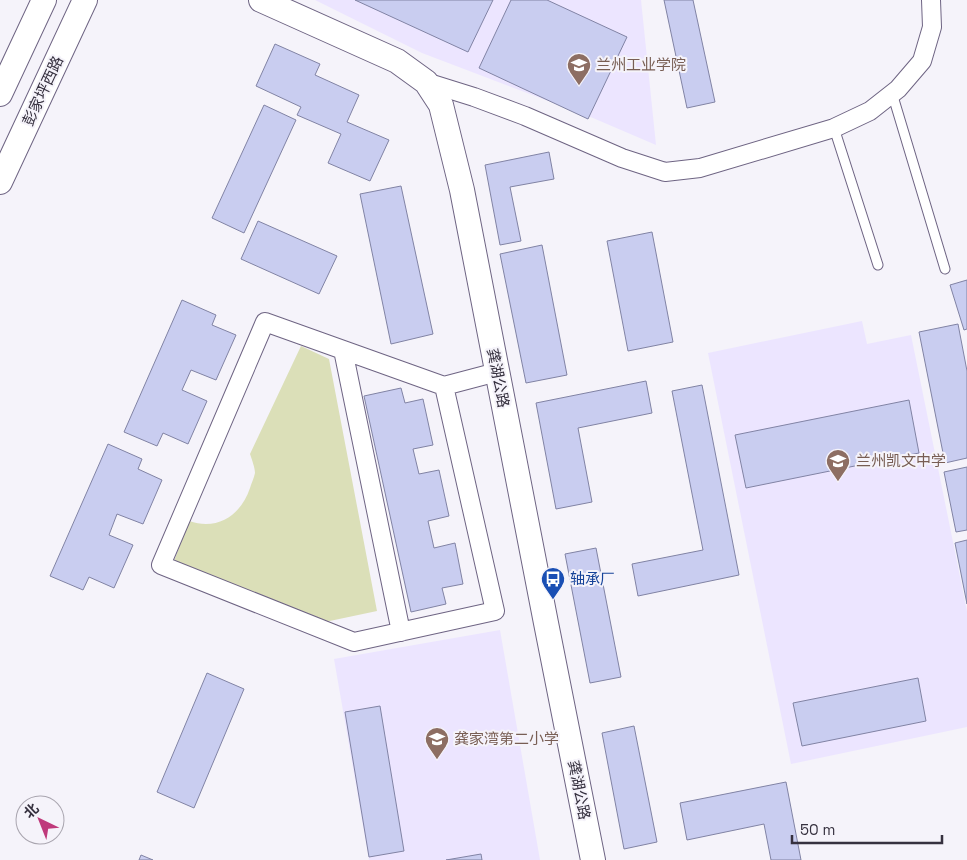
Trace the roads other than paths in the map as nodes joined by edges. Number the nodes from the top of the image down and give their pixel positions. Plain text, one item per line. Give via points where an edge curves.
1 (44, 0) edge
2 (85, 0) edge
3 (261, 0) edge
4 (931, 0) edge
5 (426, 82) junction
6 (892, 93) junction
7 (0, 94) edge
8 (834, 128) junction
9 (0, 182) edge
10 (878, 265) dead end
11 (945, 269) dead end
12 (343, 350) junction
13 (497, 372) junction
14 (444, 386) junction
15 (401, 632) junction
16 (594, 860) edge

1 - 7 main road
2 - 9 main road, 彭家坪西路
3 - 5 main road, 龚湖公路 via 396,61
4 - 6 street via 932,27 922,61
5 - 8 street via 525,116 622,158 665,172 700,168
5 - 13 main road, 龚湖公路 via 441,105 462,190
6 - 8 street via 870,111
6 - 11 lane
8 - 10 lane
12 - 14 street
12 - 15 street
12 - 15 street via 265,322 161,564 354,642
13 - 14 street
13 - 16 main road, 龚湖公路
14 - 15 street via 495,611

